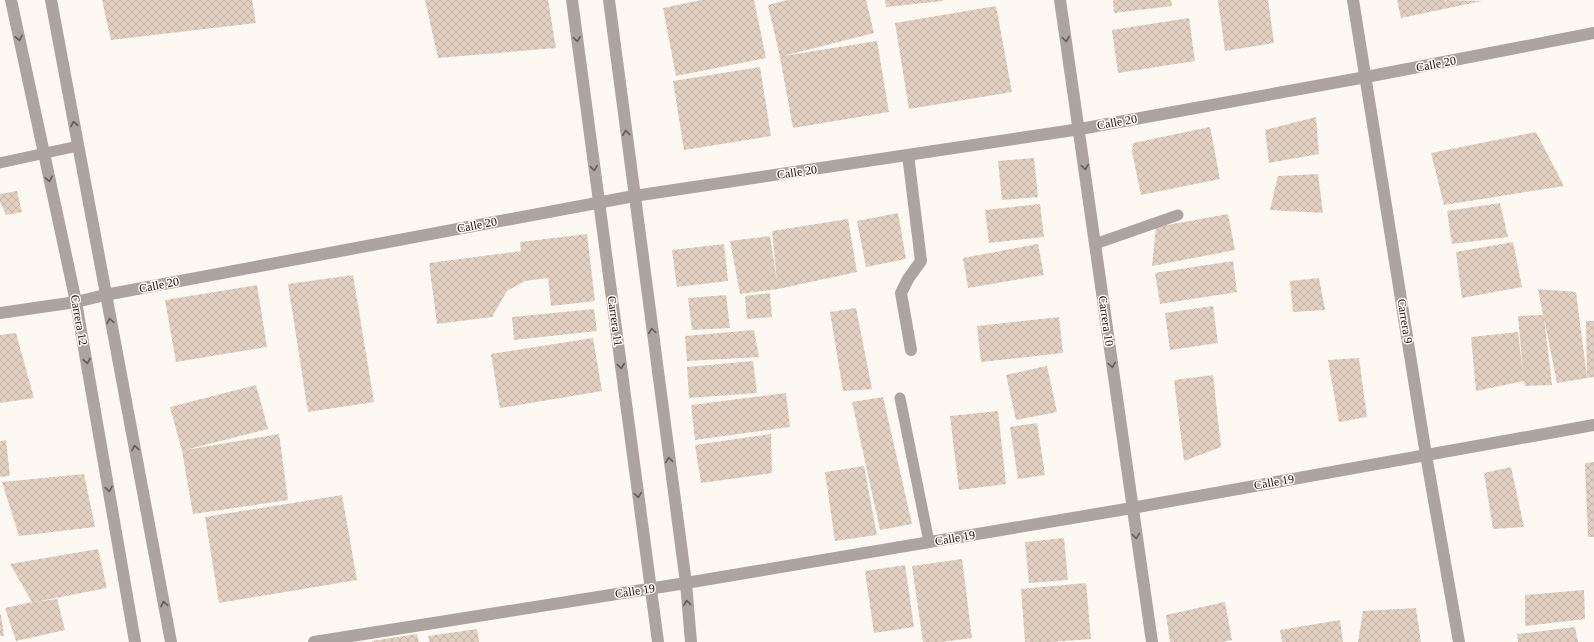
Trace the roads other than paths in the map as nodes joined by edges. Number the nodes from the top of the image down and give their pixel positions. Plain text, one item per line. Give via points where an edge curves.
1 (11, 0) edge
2 (51, 0) edge
3 (572, 0) edge
4 (609, 0) edge
5 (1060, 0) edge
6 (1353, 0) edge
7 (1594, 33) edge
8 (1366, 77) junction
9 (1080, 129) junction
10 (78, 146) junction
11 (44, 154) junction
12 (908, 155) junction
13 (0, 163) edge
14 (634, 196) junction
15 (599, 202) junction
16 (1178, 215) dead end
17 (1095, 244) junction
18 (105, 295) junction
19 (76, 302) junction
20 (0, 313) edge
21 (911, 350) dead end
22 (900, 398) dead end
23 (1594, 425) edge
24 (1426, 455) junction
25 (1132, 508) junction
26 (929, 542) junction
27 (686, 584) junction
28 (651, 589) junction
29 (135, 642) edge
30 (171, 642) edge
31 (314, 642) edge
32 (658, 642) edge
33 (691, 642) edge
34 (1152, 642) edge
35 (1459, 642) edge

1 -> 11 street, Carrera 12
10 -> 2 street
3 -> 15 street, Carrera 11
14 -> 4 street
5 -> 9 street, Carrera 10
6 - 8 street, Carrera 9
7 - 8 street, Calle 20
8 - 9 street, Calle 20
8 - 24 street, Carrera 9
9 - 12 street, Calle 20
9 -> 17 street, Carrera 10
10 - 11 lane
10 - 18 street
11 - 13 lane
11 -> 19 street, Carrera 12
12 - 14 street, Calle 20
12 - 21 street via 921,261 901,293
14 - 15 street, Calle 20
27 -> 14 street
15 - 18 street, Calle 20
15 -> 28 street, Carrera 11
16 - 17 lane
17 -> 25 street, Carrera 10
18 - 19 street, Calle 20
30 -> 18 street
19 - 20 street, Calle 20
19 -> 29 street, Carrera 12
22 - 26 lane
23 - 24 street, Calle 19
24 - 25 street, Calle 19
24 - 35 street, Carrera 9
25 - 26 street, Calle 19
25 -> 34 street, Carrera 10
26 - 27 street, Calle 19
27 - 28 street, Calle 19
33 -> 27 street
28 - 31 street, Calle 19
28 - 32 street, Carrera 11

